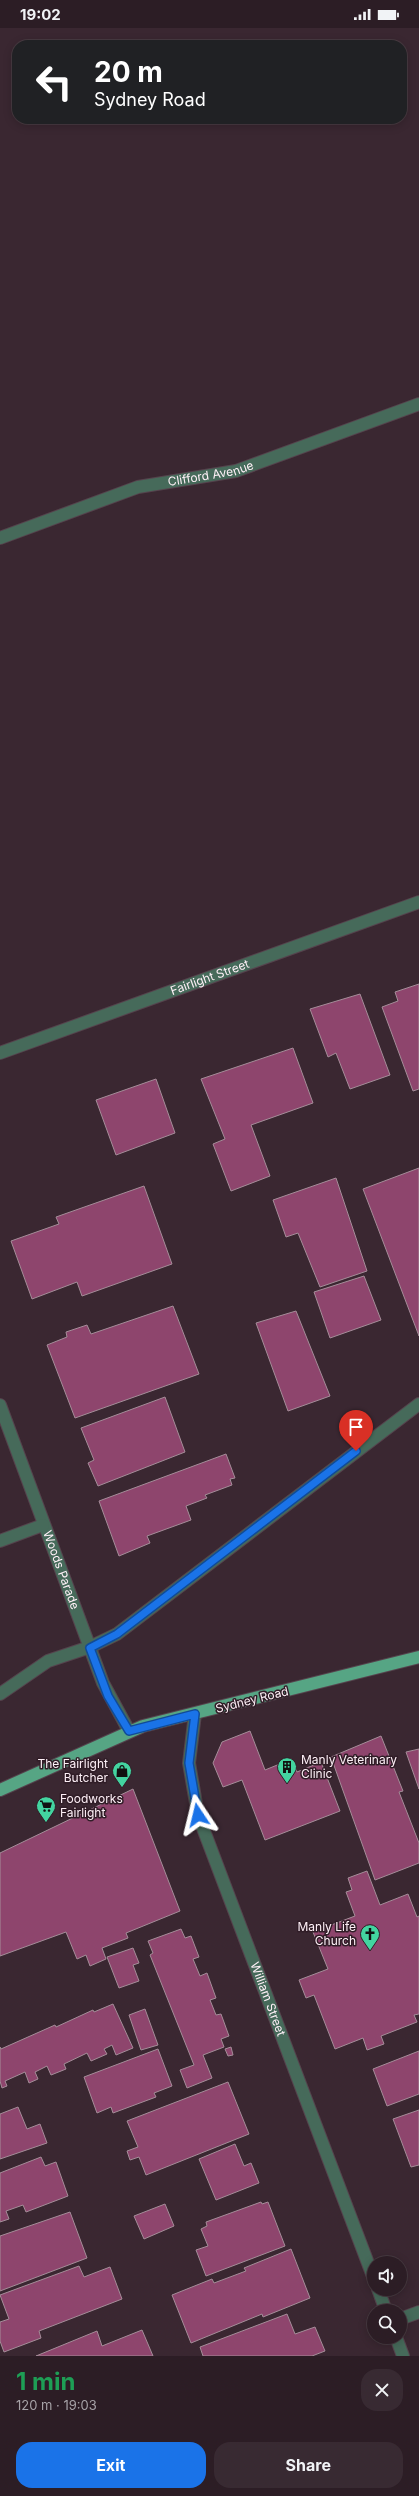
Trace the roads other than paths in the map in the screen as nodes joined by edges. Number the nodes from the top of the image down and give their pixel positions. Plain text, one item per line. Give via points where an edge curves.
1 (419, 404) edge
2 (0, 538) edge
3 (419, 902) edge
4 (0, 1053) edge
5 (419, 1404) edge
6 (0, 1406) edge
7 (43, 1525) junction
8 (0, 1541) edge
9 (90, 1648) junction
10 (419, 1658) edge
11 (0, 1694) edge
12 (195, 1714) junction
13 (129, 1731) junction
14 (0, 1790) edge
15 (367, 2261) edge
16 (419, 2312) edge
17 (407, 2316) edge
18 (399, 2344) edge
19 (403, 2356) edge

1 - 2 street, Clifford Avenue via 236,471 138,486
3 - 4 street, Fairlight Street
5 - 9 street via 117,1634
6 - 7 street, Woods Parade
7 - 8 street
7 - 9 street, Woods Parade
9 - 11 street via 48,1661
9 - 13 street, Woods Parade via 108,1696
10 - 12 main road, Sydney Road
12 - 13 main road, Sydney Road
12 - 15 street, William Street via 189,1763 198,1815
13 - 14 main road, Sydney Road
16 - 17 street
18 - 19 street

